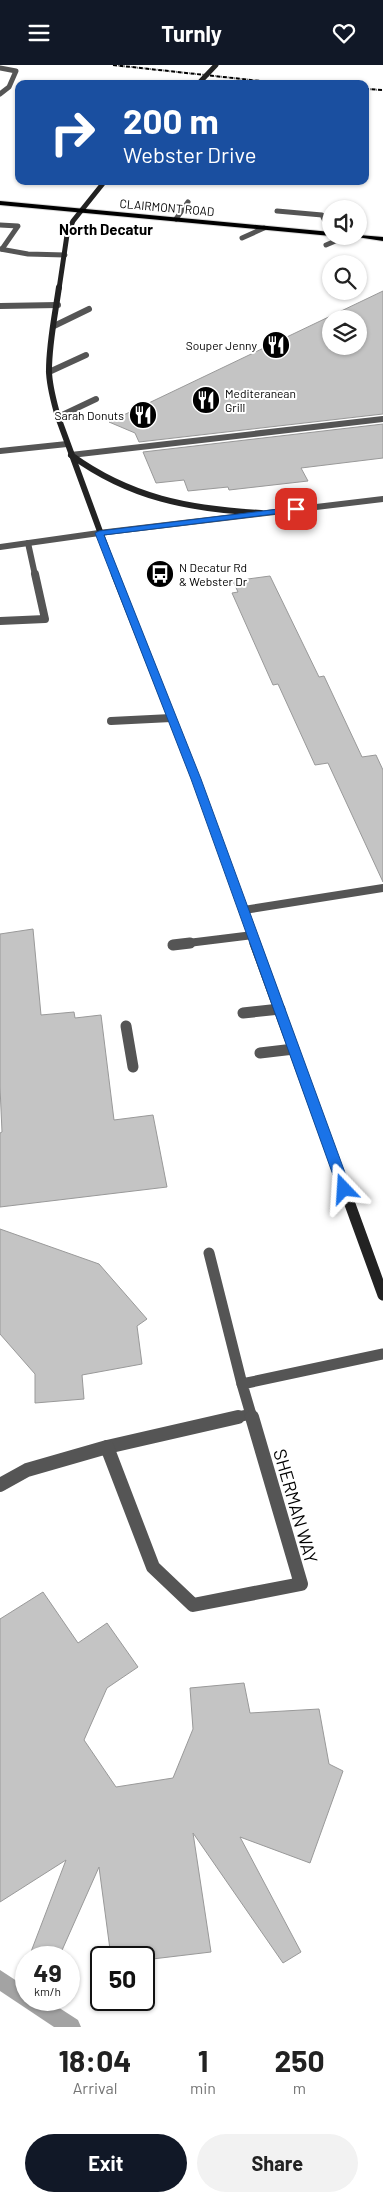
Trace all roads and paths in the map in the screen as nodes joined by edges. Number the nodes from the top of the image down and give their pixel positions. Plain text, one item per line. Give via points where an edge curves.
1 (216, 65) edge
2 (0, 68) edge
3 (202, 80) edge
4 (0, 94) edge
5 (101, 185) edge
6 (188, 202) dead end
7 (0, 203) edge
8 (80, 211) junction
9 (277, 211) dead end
10 (322, 215) edge
11 (176, 219) junction
12 (264, 228) junction
13 (1, 231) edge
14 (322, 233) edge
15 (12, 235) junction
16 (367, 237) edge
17 (242, 238) dead end
18 (383, 239) edge
19 (3, 242) edge
20 (1, 249) edge
21 (65, 255) junction
22 (58, 305) junction
23 (0, 306) edge
24 (89, 309) dead end
25 (54, 326) junction
26 (86, 355) dead end
27 (50, 372) junction
28 (96, 399) dead end
29 (58, 417) junction
30 (383, 419) edge
31 (67, 444) junction
32 (0, 451) edge
33 (71, 455) junction
34 (383, 499) edge
35 (261, 513) junction
36 (99, 533) junction
37 (28, 543) junction
38 (0, 547) edge
39 (0, 621) edge
40 (171, 718) junction
41 (111, 721) dead end
42 (383, 888) edge
43 (244, 909) junction
44 (253, 935) junction
45 (173, 945) dead end
46 (280, 1009) junction
47 (243, 1013) dead end
48 (126, 1026) dead end
49 (294, 1049) junction
50 (260, 1053) dead end
51 (133, 1067) dead end
52 (209, 1253) dead end
53 (383, 1295) edge
54 (383, 1354) edge
55 (242, 1384) junction
56 (251, 1414) junction
57 (107, 1447) junction
58 (0, 1485) edge

1 - 3 main road, bridge
2 - 4 street via 16,71 9,87
5 - 8 main road
6 - 11 street
7 - 8 main road, CLAIRMONT ROAD
8 - 11 main road, CLAIRMONT ROAD
8 - 21 main road via 67,235
9 - 10 street
11 - 12 main road, CLAIRMONT ROAD
12 - 14 main road, CLAIRMONT ROAD
12 - 17 street
13 - 15 street
13 - 15 street via 18,226
15 - 19 street
16 - 18 main road
19 - 20 street
20 - 21 street
21 - 22 main road
22 - 23 street
22 - 25 main road
24 - 25 street
25 - 27 main road
26 - 27 street
27 - 29 main road
28 - 29 street
29 - 31 main road
30 - 33 street
31 - 32 street
31 - 33 main road
33 - 35 main road via 104,477 158,500 215,511
33 - 36 main road
34 - 35 street
35 - 36 street
36 - 37 street
36 - 40 main road
37 - 38 street
37 - 39 street via 45,619
40 - 41 street
40 - 43 main road
42 - 43 street
43 - 44 main road
44 - 45 street
44 - 46 main road
46 - 47 street
46 - 49 main road
48 - 51 street
49 - 50 street
49 - 53 main road
52 - 55 street, SHERMAN WAY
54 - 55 street
55 - 56 street, SHERMAN WAY
56 - 57 street
56 - 57 street, SHERMAN WAY via 301,1584 193,1605 153,1567
57 - 58 street via 27,1470

